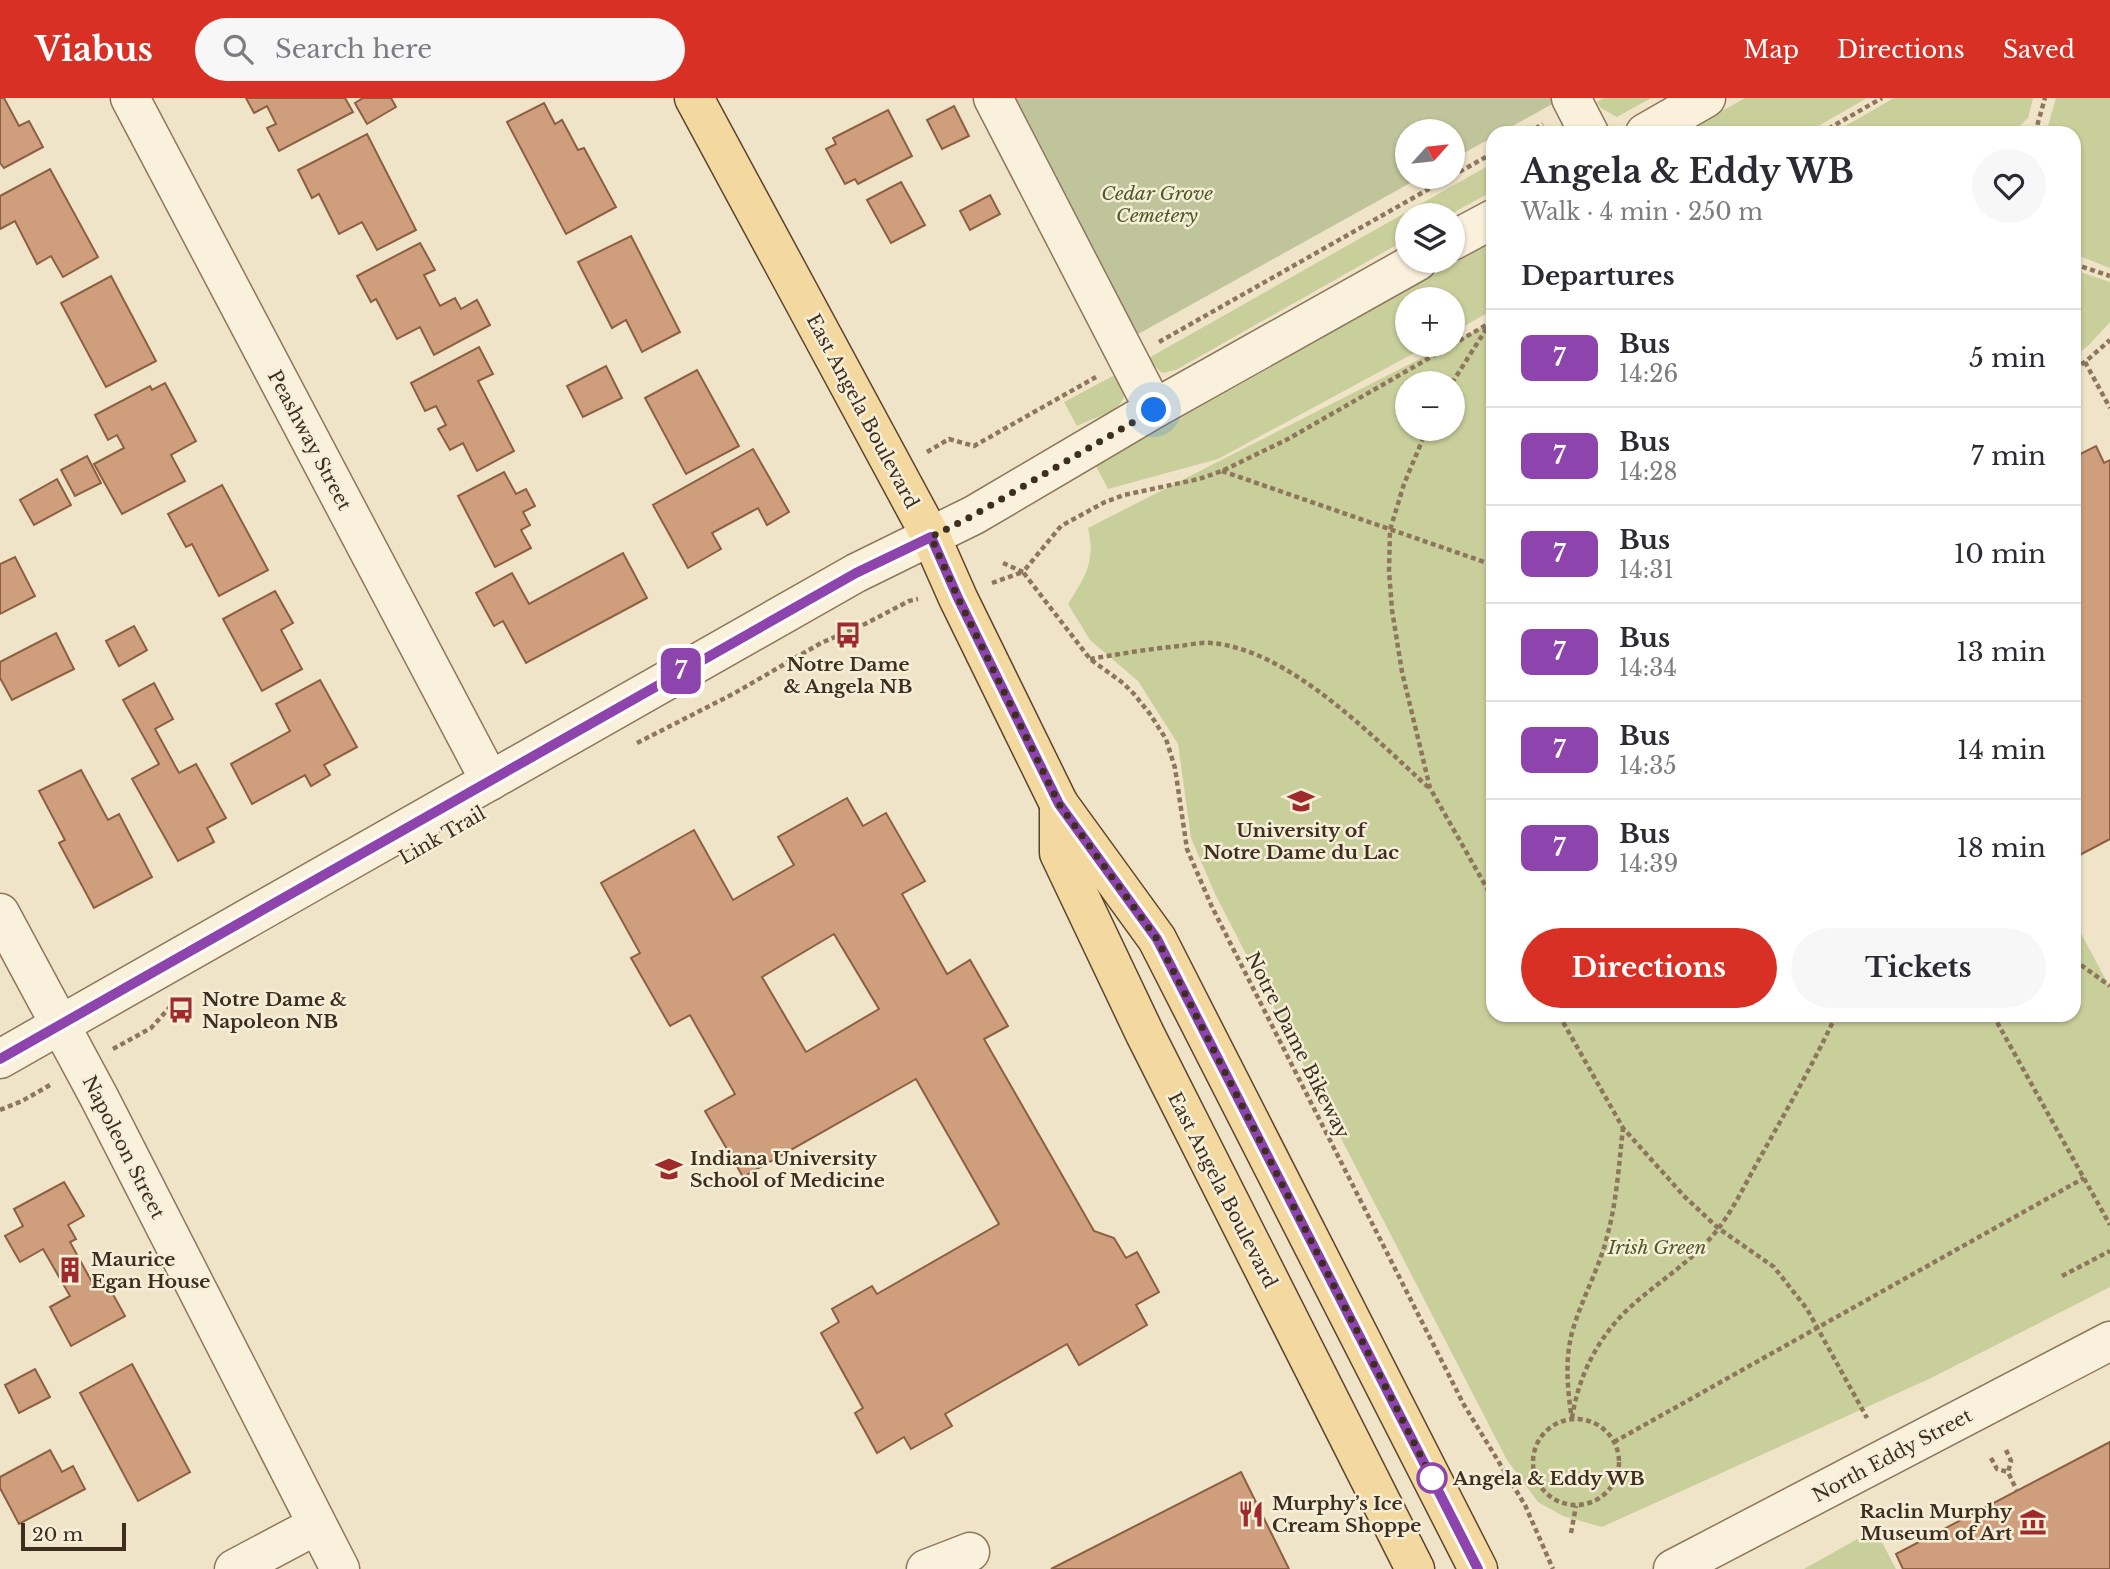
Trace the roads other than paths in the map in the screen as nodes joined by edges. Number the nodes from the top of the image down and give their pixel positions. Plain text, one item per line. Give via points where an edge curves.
1 (130, 98) edge
2 (694, 98) edge
3 (993, 98) edge
4 (1571, 98) edge
5 (1706, 98) edge
6 (1585, 126) edge
7 (1657, 126) edge
8 (1486, 223) edge
9 (1465, 234) edge
10 (1397, 273) edge
11 (1154, 410) junction
12 (931, 537) junction
13 (490, 781) junction
14 (1059, 804) junction
15 (0, 913) edge
16 (60, 1025) junction
17 (0, 1059) edge
18 (2110, 1341) edge
19 (317, 1525) junction
20 (970, 1552) dead end
21 (234, 1569) edge
22 (340, 1569) edge
23 (926, 1569) edge
24 (1415, 1569) edge
25 (1478, 1569) edge
26 (1673, 1569) edge

1 - 13 street, Peashway Street
2 - 12 main road, East Angela Boulevard
3 - 11 street
4 - 6 street
5 - 7 street
8 - 9 street
10 - 11 street
11 - 12 street
12 - 13 street via 856,573
12 - 14 main road, East Angela Boulevard
13 - 16 street
14 - 24 main road, East Angela Boulevard via 1059,853 1144,1034
14 - 25 main road, East Angela Boulevard via 1157,939
15 - 16 street, Napoleon Street
16 - 17 street
16 - 19 street, Napoleon Street
18 - 26 street, North Eddy Street
19 - 21 street
19 - 22 street, Napoleon Street
20 - 23 street

